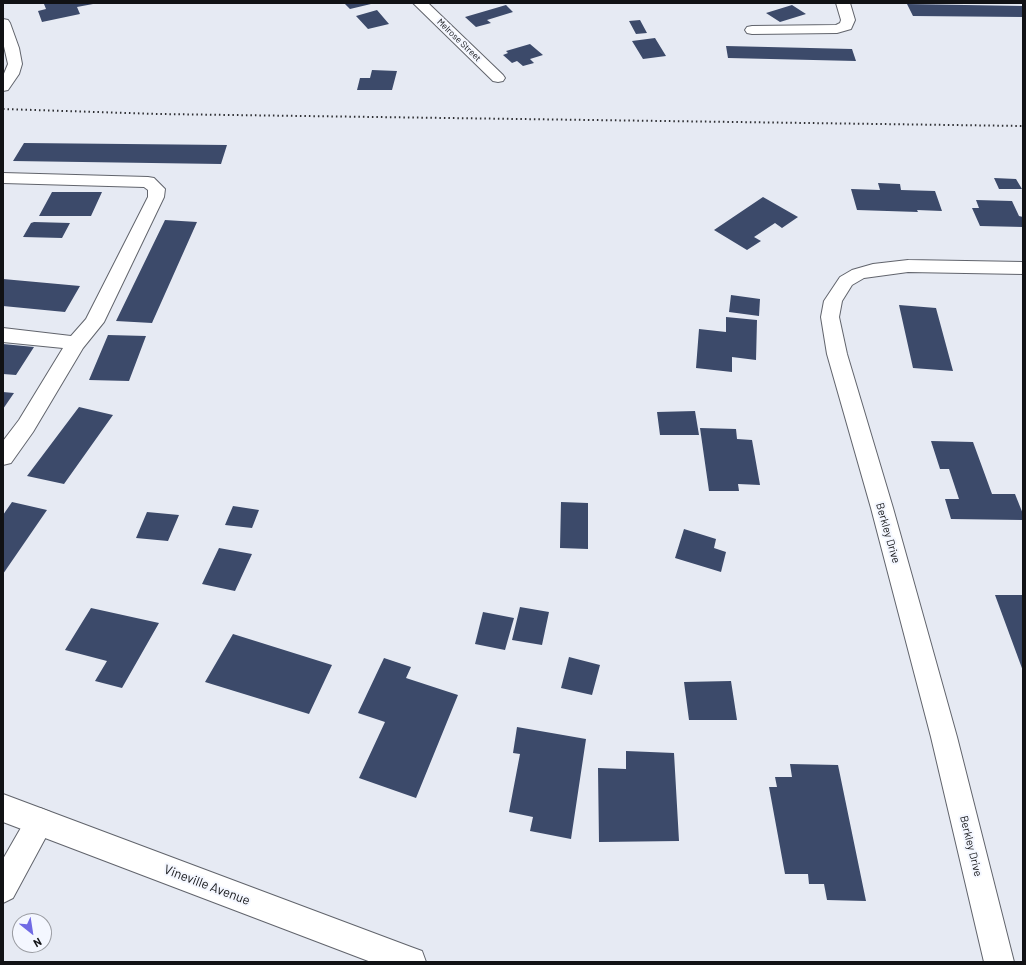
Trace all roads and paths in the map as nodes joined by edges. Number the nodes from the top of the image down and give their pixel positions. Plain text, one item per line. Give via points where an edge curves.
1 (420, 3) edge
2 (843, 3) edge
3 (3, 23) edge
4 (752, 30) dead end
5 (498, 78) dead end
6 (3, 87) edge
7 (3, 178) edge
8 (1023, 268) edge
9 (3, 335) edge
10 (76, 343) junction
11 (3, 457) edge
12 (3, 808) edge
13 (40, 822) junction
14 (3, 888) edge
15 (412, 962) edge
16 (999, 962) edge

1 - 5 street, Melrose Street
2 - 4 street via 848,20 846,26 837,29
3 - 6 street via 15,64
7 - 10 street via 148,182 157,189 156,197 106,300 94,322
8 - 16 street, Berkley Drive via 908,266 858,274 846,281 832,301 830,317 837,354 944,737
9 - 10 street
10 - 11 street via 26,426
12 - 13 street, Vineville Avenue
13 - 14 street
13 - 15 street, Vineville Avenue

